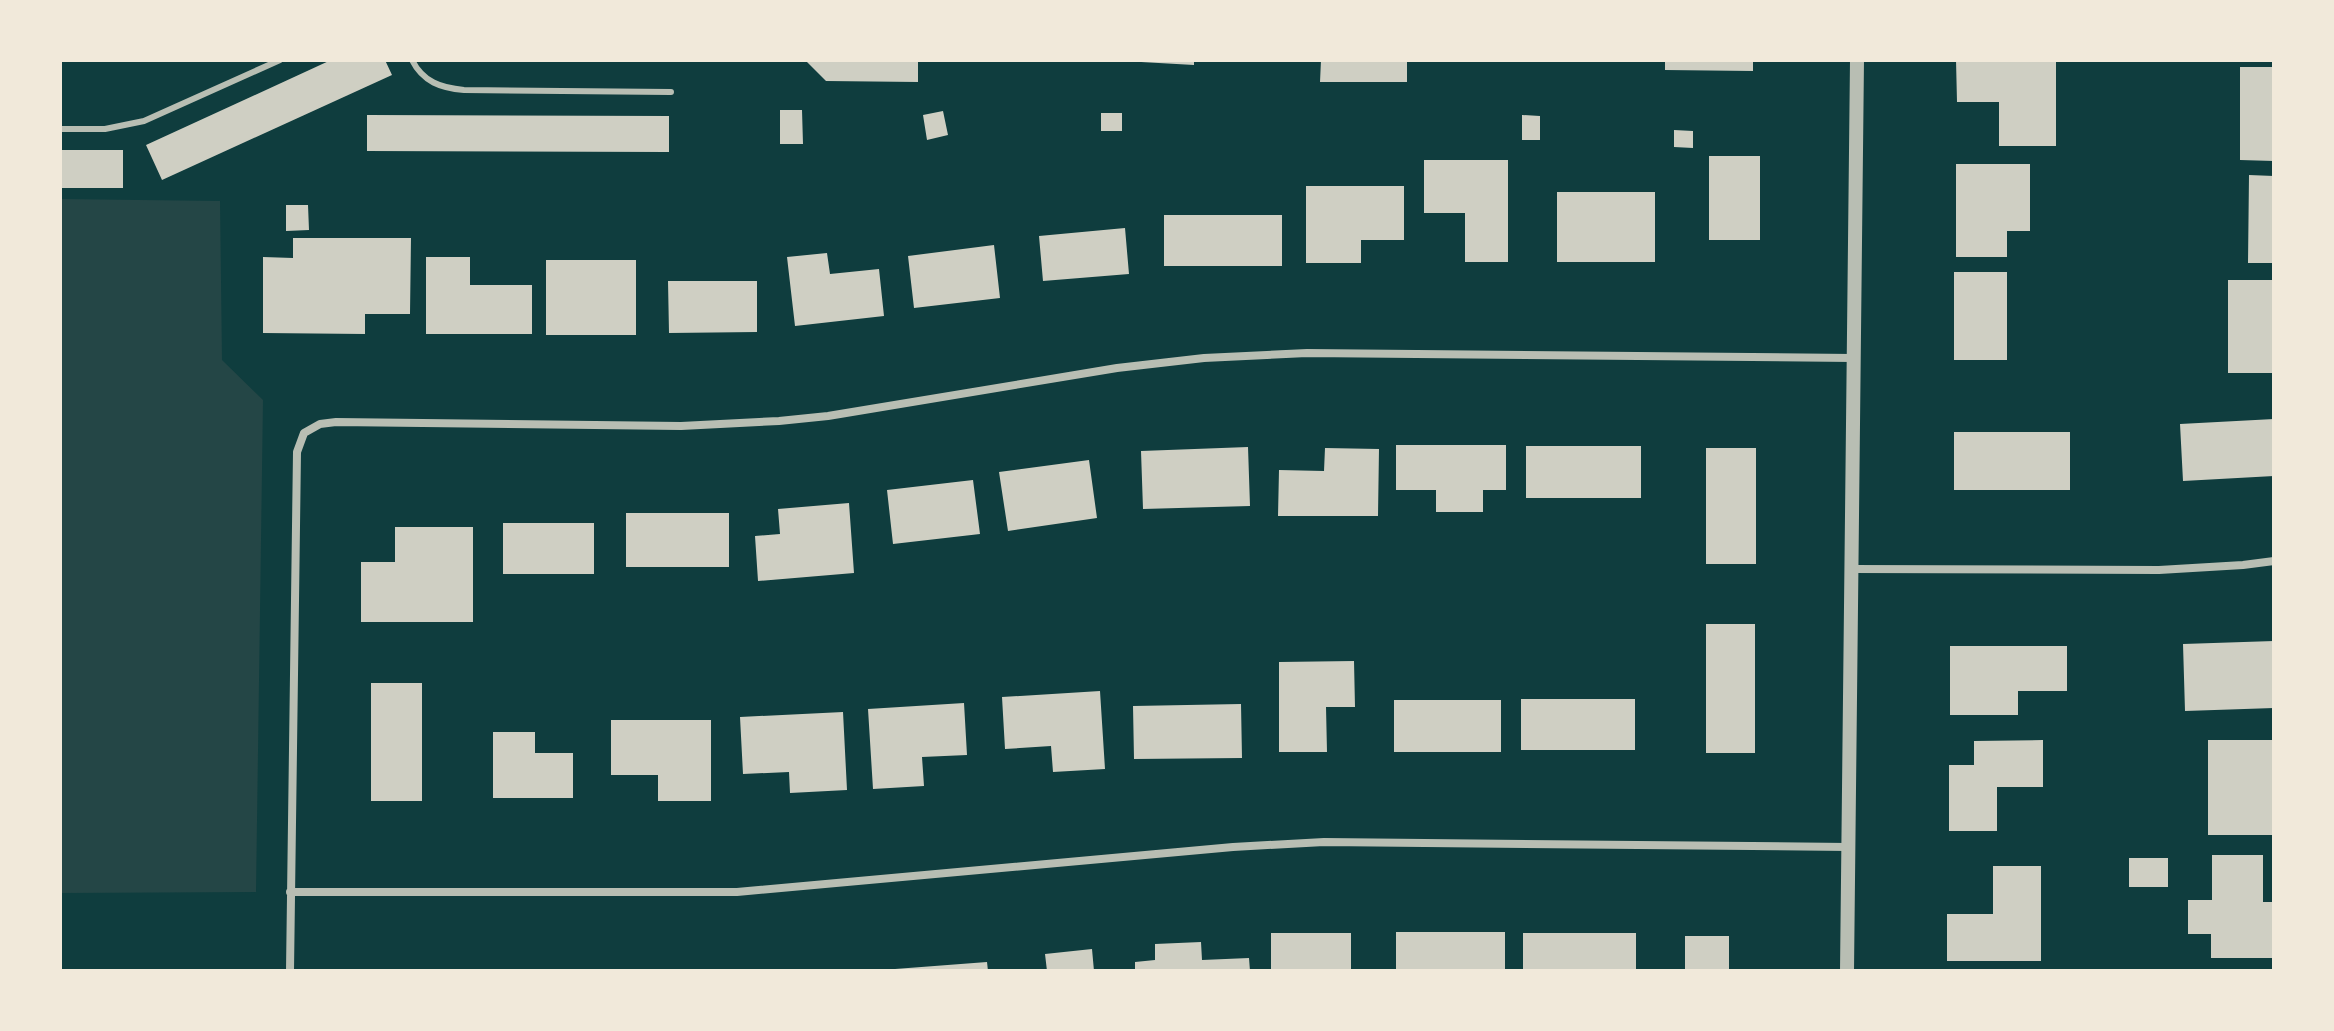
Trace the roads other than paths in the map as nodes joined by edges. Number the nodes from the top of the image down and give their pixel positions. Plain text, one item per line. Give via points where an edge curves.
1 (280, 60) edge
2 (412, 60) edge
3 (1857, 60) edge
4 (671, 92) dead end
5 (60, 129) edge
6 (1853, 358) junction
7 (2274, 561) edge
8 (1851, 569) junction
9 (1848, 847) junction
10 (290, 892) junction
11 (290, 971) edge
12 (1847, 971) edge

1 - 5 lane via 144,121 105,129
2 - 4 lane via 436,85 464,90
3 - 6 street
6 - 8 street
6 - 10 street via 1293,354 1117,368 779,421 681,426 320,424 304,433 297,452
7 - 8 street via 2159,570
8 - 9 street
9 - 10 street via 1324,842 737,892
9 - 12 street
10 - 11 street

